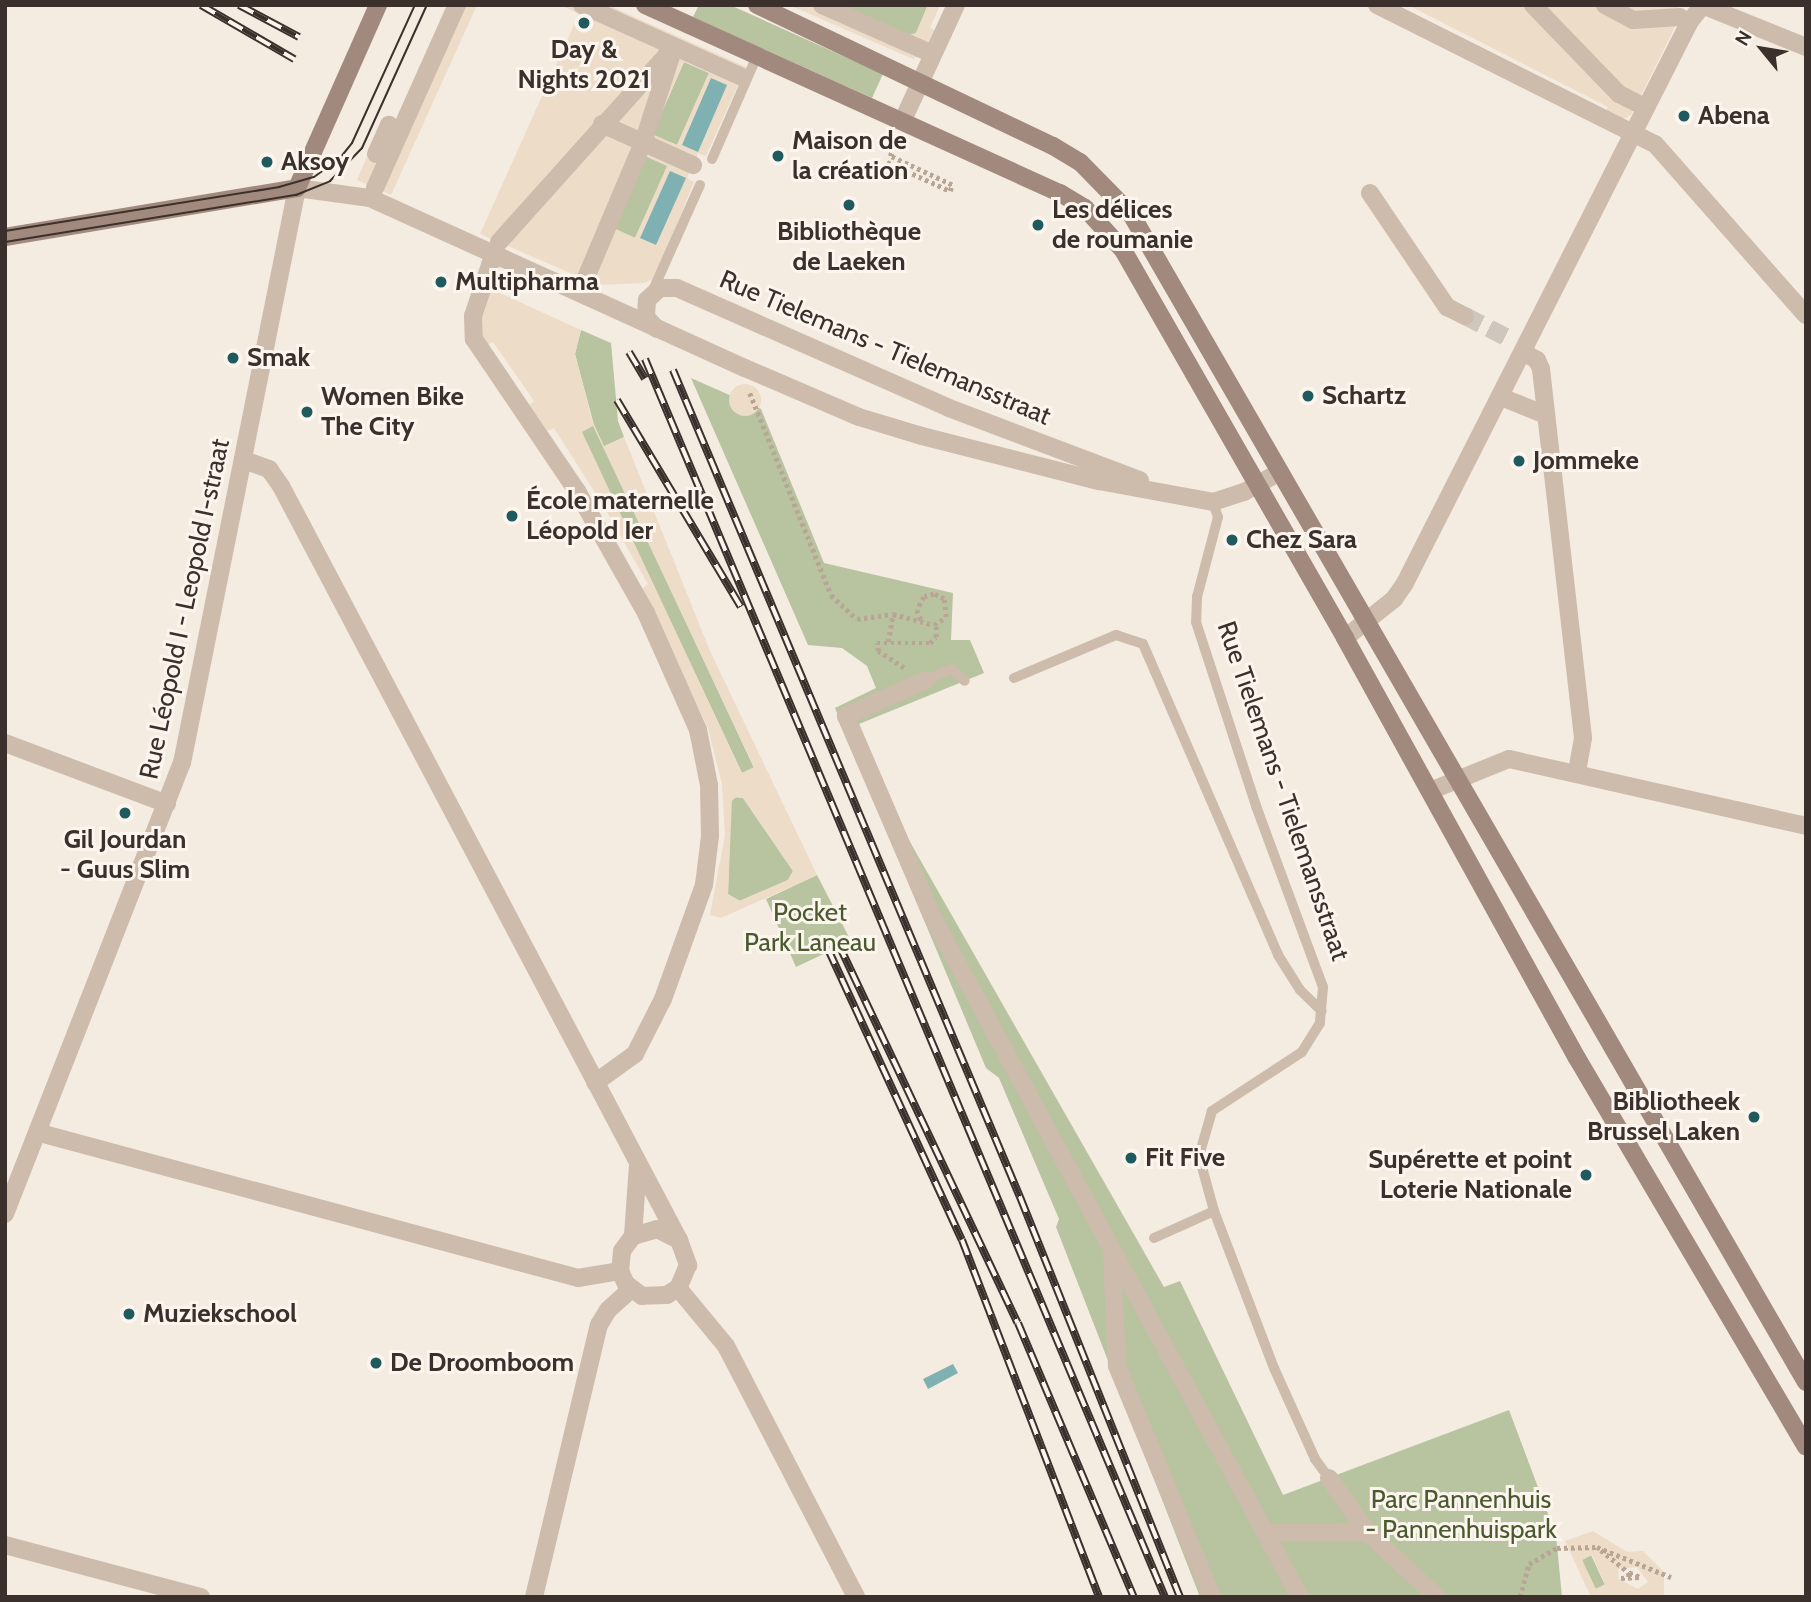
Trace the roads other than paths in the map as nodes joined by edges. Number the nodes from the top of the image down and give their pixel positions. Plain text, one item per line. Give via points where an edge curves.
1 (378, 5) edge
2 (457, 5) edge
3 (582, 5) edge
4 (645, 5) edge
5 (757, 5) edge
6 (822, 5) edge
7 (956, 5) edge
8 (1377, 5) edge
9 (1533, 5) edge
10 (1605, 5) edge
11 (1702, 5) edge
12 (1680, 17) dead end
13 (676, 42) junction
14 (1806, 47) edge
15 (926, 51) dead end
16 (757, 56) junction
17 (742, 77) dead end
18 (922, 81) junction
19 (1619, 94) junction
20 (1637, 103) dead end
21 (1612, 118) dead end
22 (903, 120) junction
23 (602, 124) junction
24 (389, 125) dead end
25 (1634, 135) junction
26 (643, 143) junction
27 (378, 155) junction
28 (712, 159) dead end
29 (693, 165) dead end
30 (700, 185) dead end
31 (375, 188) dead end
32 (1370, 193) dead end
33 (296, 195) junction
34 (5, 237) edge
35 (496, 248) junction
36 (585, 280) dead end
37 (652, 293) junction
38 (1806, 315) edge
39 (1465, 316) tunnel mouth
40 (658, 330) junction
41 (1520, 346) junction
42 (1501, 397) junction
43 (1546, 415) junction
44 (244, 460) junction
45 (1280, 472) junction
46 (1255, 486) junction
47 (1179, 494) junction
48 (1213, 502) junction
49 (1368, 620) junction
50 (1345, 638) junction
51 (1014, 678) dead end
52 (926, 680) joint
53 (965, 681) dead end
54 (5, 743) edge
55 (1577, 772) junction
56 (1457, 777) junction
57 (1430, 791) junction
58 (167, 804) junction
59 (1806, 826) edge
60 (1322, 1011) junction
61 (594, 1083) junction
62 (40, 1133) junction
63 (638, 1165) junction
64 (1214, 1211) junction
65 (5, 1214) edge
66 (633, 1236) junction
67 (1154, 1238) dead end
68 (679, 1241) junction
69 (1112, 1248) junction
70 (620, 1271) junction
71 (678, 1288) junction
72 (631, 1289) junction
73 (1806, 1382) edge
74 (1806, 1446) edge
75 (1329, 1478) joint
76 (1268, 1532) junction
77 (1367, 1532) junction
78 (5, 1545) edge
79 (201, 1597) edge
80 (534, 1597) edge
81 (856, 1597) edge
82 (1212, 1597) edge
83 (1300, 1597) edge
84 (1437, 1597) edge

1 - 33 main road, Rue Léopold I - Leopold I-straat
2 - 27 street
3 - 13 street
4 - 16 main road
5 - 18 main road
6 - 15 street
7 - 18 street
8 - 25 street
9 - 19 street
10 - 12 street via 1633,20
11 - 14 street
11 - 25 street
13 - 17 street
13 - 23 street
13 - 26 street
16 - 22 main road
16 - 28 lane
18 - 22 street
18 - 45 main road via 1054,146 1109,187 1149,239
19 - 20 street
19 - 21 street
22 - 46 main road via 1060,193 1102,225 1123,250
23 - 26 street
23 - 35 street
24 - 27 street
25 - 38 street via 1655,144
25 - 41 street
26 - 29 street
26 - 36 street
27 - 31 street
30 - 37 lane
32 - 39 street via 1447,307
33 - 34 main road
33 - 35 street, Rue Tielemans - Tielemansstraat via 316,190 361,195 416,212
33 - 44 street, Rue Léopold I - Leopold I-straat
35 - 40 street, Rue Tielemans - Tielemansstraat
35 - 61 street via 473,316 474,339 577,491 641,603 694,719 709,785 710,836 704,885 663,999 635,1054
37 - 40 street via 646,317
37 - 47 street, Rue Tielemans - Tielemansstraat via 668,286 677,288 949,408
40 - 47 street, Rue Tielemans - Tielemansstraat via 859,417 1099,481
41 - 42 street
41 - 43 street via 1541,369
42 - 43 street
42 - 49 street via 1405,583
43 - 55 street via 1583,738
44 - 58 street, Rue Léopold I - Leopold I-straat via 182,763
44 - 61 street via 264,465 281,486
45 - 46 street
45 - 49 main road
46 - 48 street
46 - 50 main road
47 - 48 street, Rue Tielemans - Tielemansstraat
48 - 60 lane, Rue Tielemans - Tielemansstraat via 1218,517 1197,597 1196,622 1256,806 1311,947 1323,987
49 - 50 street
49 - 56 main road
50 - 57 main road
51 - 60 lane via 1116,635 1143,644 1278,955 1300,990
52 - 53 lane via 951,669
52 - 69 street via 846,716 933,918
54 - 58 street
55 - 56 street via 1508,759
55 - 59 street
56 - 57 street
56 - 73 main road
57 - 74 main road via 1577,1058
58 - 62 street, Rue Léopold I - Leopold I-straat
60 - 64 lane via 1320,1023 1291,1063 1221,1102 1205,1123 1199,1156
61 - 63 street
62 - 65 street, Rue Léopold I - Leopold I-straat
62 - 70 street via 578,1278
63 - 66 street
63 - 68 street via 662,1202
64 - 67 lane
64 - 75 lane via 1274,1368 1315,1459
66 - 68 street via 657,1229
66 - 70 street via 621,1251
68 - 71 street via 688,1265
69 - 76 street
69 - 82 street via 1117,1366
70 - 72 street
71 - 72 street via 655,1298
71 - 81 street via 726,1346
72 - 80 street via 599,1325
75 - 77 street
76 - 77 street
76 - 83 street
77 - 84 street
78 - 79 street

